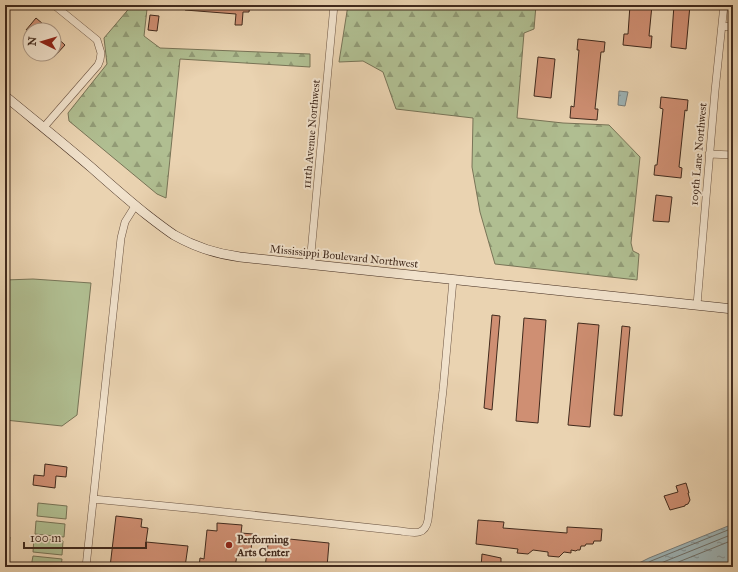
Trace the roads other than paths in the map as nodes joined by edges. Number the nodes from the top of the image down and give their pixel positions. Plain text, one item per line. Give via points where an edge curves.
1 (54, 5) edge
2 (334, 5) edge
3 (724, 5) edge
4 (722, 26) junction
5 (733, 27) edge
6 (5, 96) edge
7 (44, 127) junction
8 (709, 154) junction
9 (733, 155) edge
10 (135, 206) junction
11 (310, 264) junction
12 (453, 280) junction
13 (697, 305) junction
14 (733, 310) edge
15 (93, 499) junction
16 (86, 567) edge

1 - 7 street via 97,40 101,53 98,65
2 - 11 street, 111th Avenue Northwest
3 - 4 street, 109th Lane Northwest
4 - 5 street
4 - 8 street, 109th Lane Northwest
6 - 7 street, Mississippi Boulevard Northwest
7 - 10 street, Mississippi Boulevard Northwest
8 - 9 street
8 - 13 street, 109th Lane Northwest
10 - 11 street, Mississippi Boulevard Northwest via 173,235 206,250 231,256
10 - 15 street via 125,222 121,238
11 - 12 street, Mississippi Boulevard Northwest
12 - 13 street, Mississippi Boulevard Northwest
12 - 15 street via 428,520 422,532
13 - 14 street, Mississippi Boulevard Northwest
15 - 16 street

